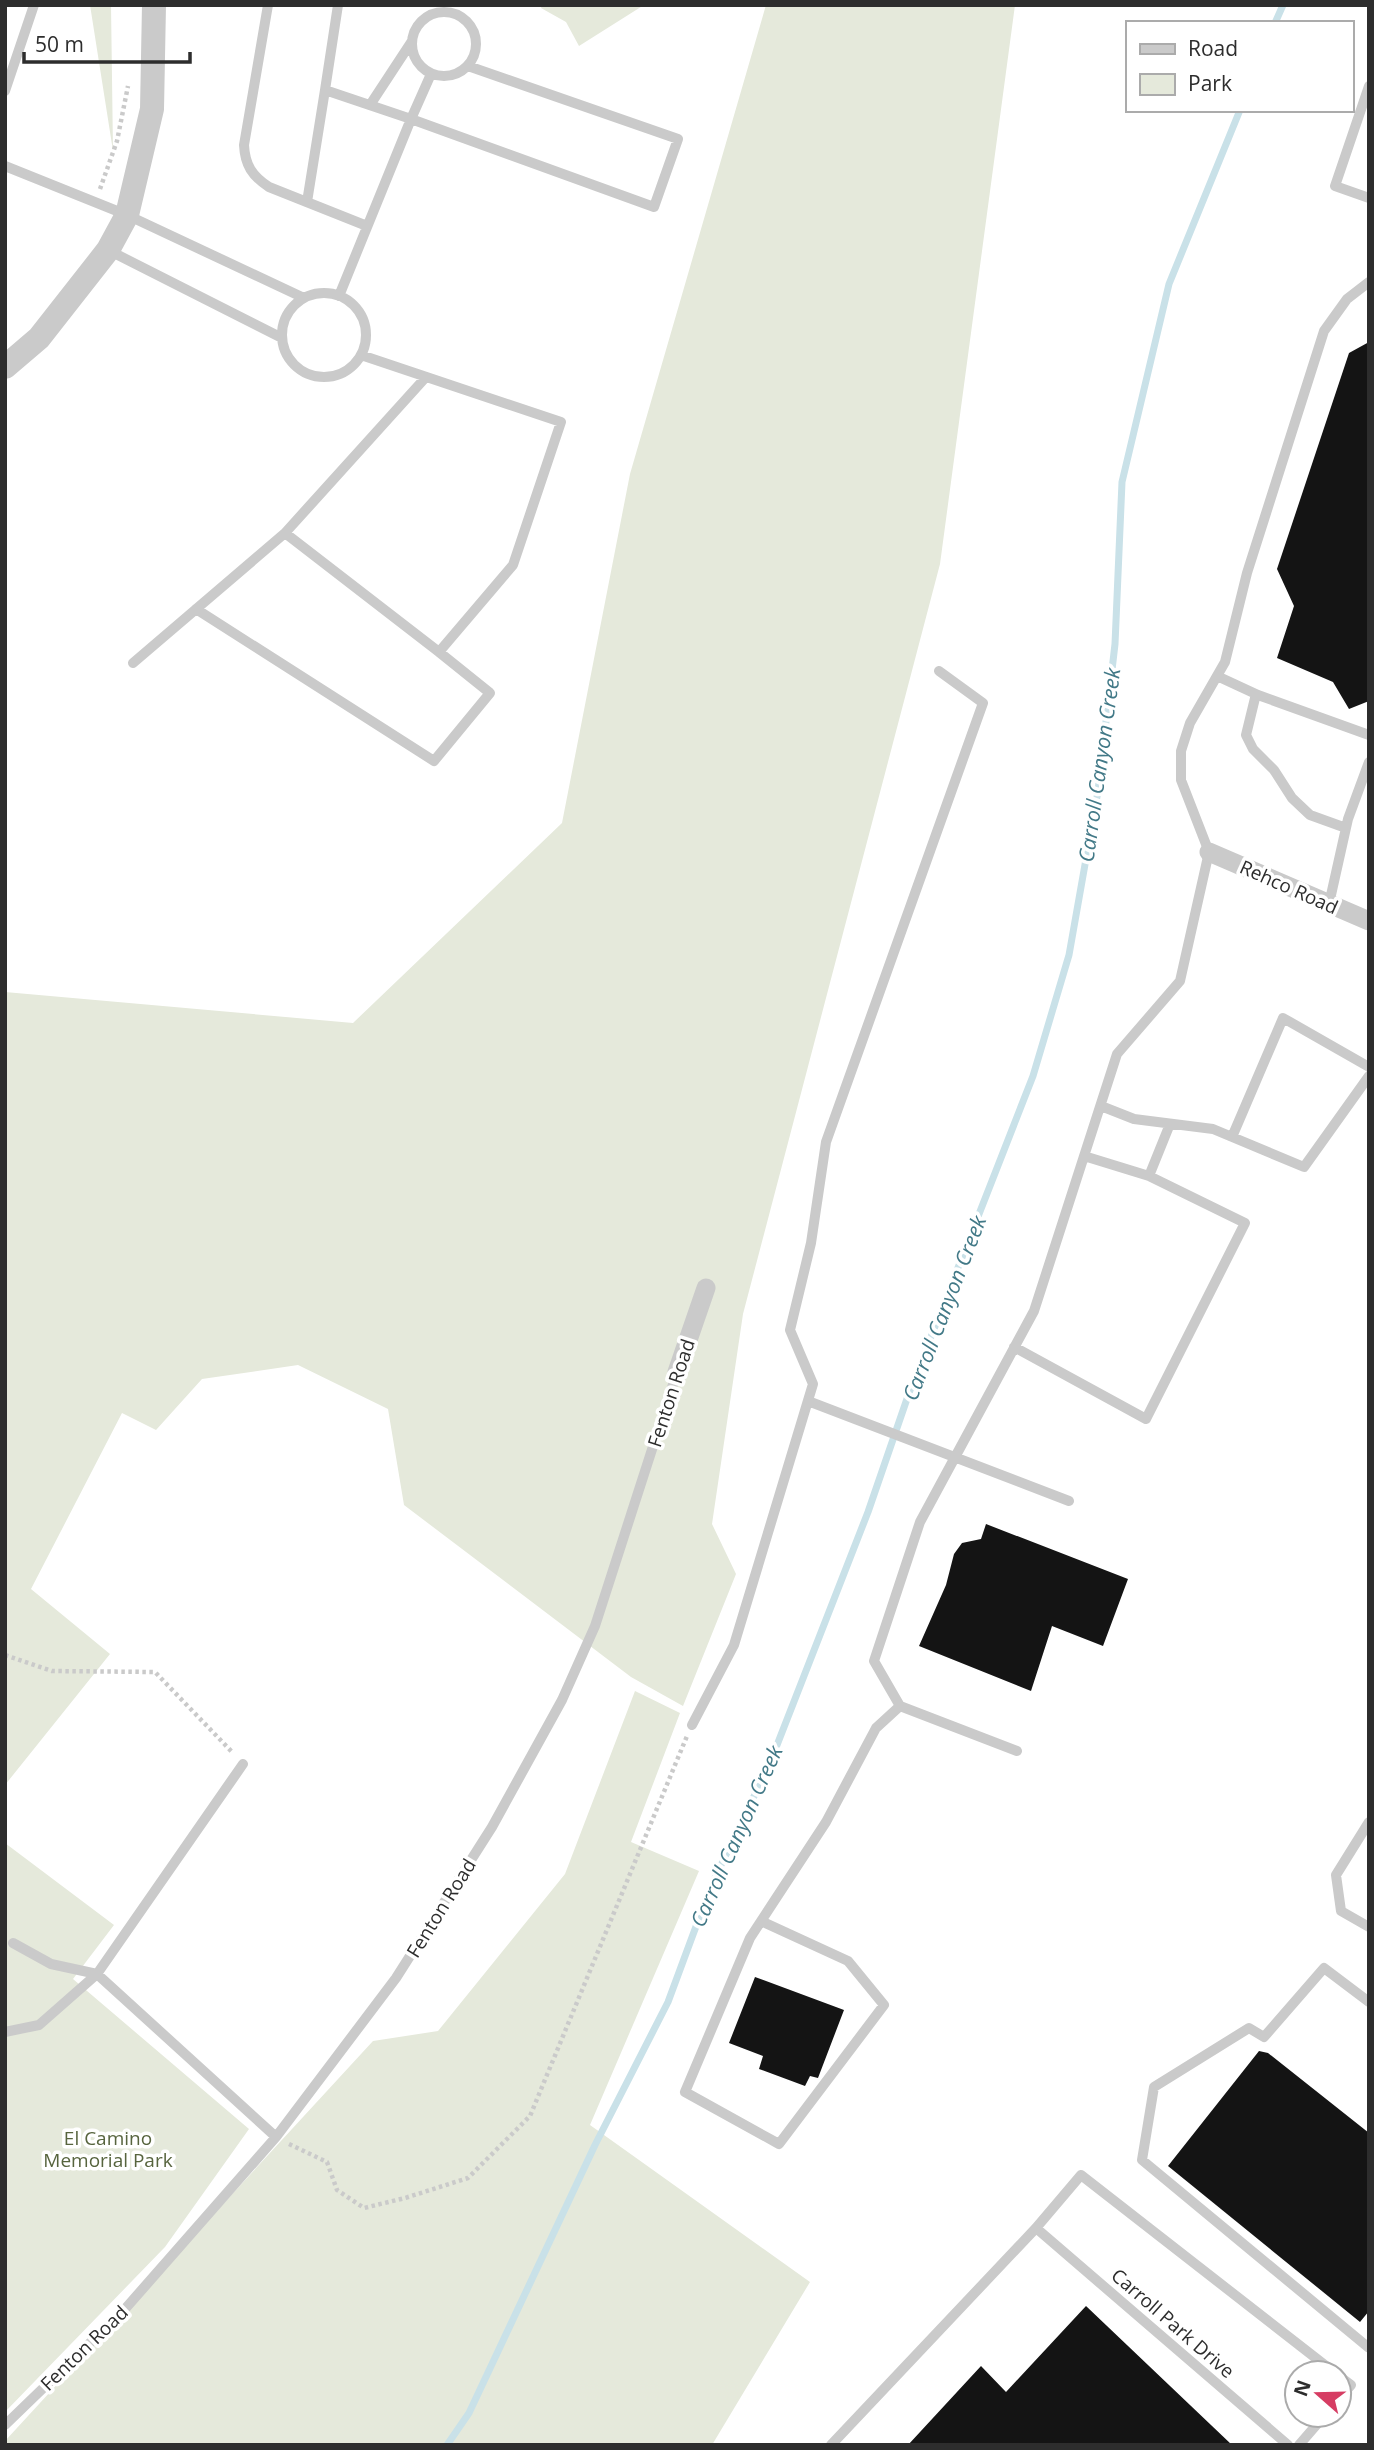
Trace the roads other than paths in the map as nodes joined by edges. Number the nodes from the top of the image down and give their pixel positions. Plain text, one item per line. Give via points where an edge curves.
1 (34, 5) edge
2 (154, 5) edge
3 (268, 5) edge
4 (338, 5) edge
5 (413, 41) junction
6 (468, 66) junction
7 (431, 74) junction
8 (1369, 86) edge
9 (325, 90) junction
10 (5, 92) edge
11 (370, 105) junction
12 (411, 118) junction
13 (5, 166) edge
14 (1369, 198) edge
15 (307, 202) junction
16 (127, 215) junction
17 (367, 226) junction
18 (108, 250) junction
19 (1369, 282) edge
20 (338, 296) junction
21 (304, 299) junction
22 (282, 338) junction
23 (361, 355) junction
24 (5, 367) edge
25 (426, 377) junction
26 (285, 533) junction
27 (196, 609) junction
28 (439, 652) junction
29 (133, 663) dead end
30 (939, 671) dead end
31 (1217, 676) junction
32 (1256, 694) junction
33 (1369, 736) edge
34 (1369, 762) edge
35 (1346, 828) junction
36 (1209, 852) junction
37 (1329, 904) junction
38 (1369, 921) edge
39 (1369, 1067) edge
40 (1369, 1076) edge
41 (1101, 1106) junction
42 (1170, 1124) junction
43 (1232, 1137) junction
44 (1084, 1156) junction
45 (1149, 1176) junction
46 (706, 1288) dead end
47 (1014, 1347) junction
48 (677, 1372) joint
49 (808, 1401) junction
50 (955, 1457) junction
51 (1069, 1501) dead end
52 (900, 1706) junction
53 (692, 1726) road end
54 (1017, 1751) dead end
55 (243, 1764) road end
56 (1369, 1822) edge
57 (761, 1921) junction
58 (1369, 1927) edge
59 (13, 1942) dead end
60 (97, 1974) junction
61 (1369, 2002) edge
62 (5, 2032) edge
63 (276, 2137) junction
64 (1036, 2228) junction
65 (1369, 2348) edge
66 (1318, 2359) edge
67 (5, 2425) edge
68 (1313, 2429) edge
69 (831, 2445) edge
70 (1288, 2445) edge
71 (1299, 2445) edge

1 - 10 lane
2 - 16 street via 152,109
3 - 15 lane via 245,158 258,180
4 - 9 lane
5 - 6 lane via 428,16 457,15 466,20 475,38
5 - 7 lane via 416,60
5 - 11 lane
6 - 7 lane via 451,76
6 - 12 lane via 678,139 654,207
7 - 12 lane
8 - 14 lane via 1335,186
9 - 11 lane
9 - 15 lane
11 - 12 lane
12 - 17 lane
13 - 16 lane
15 - 17 lane
16 - 18 street
16 - 21 lane
17 - 20 lane
18 - 22 lane
18 - 24 street via 39,338
19 - 31 lane via 1347,299 1324,331
20 - 21 lane via 327,293
20 - 23 lane via 349,302 363,321 366,332
21 - 22 lane via 287,315
22 - 23 lane via 290,361 309,375 344,372
23 - 25 lane
25 - 26 lane
25 - 28 lane via 561,422 513,565
26 - 27 lane
26 - 28 lane
27 - 28 lane via 434,761 489,693
27 - 29 lane
30 - 49 lane via 984,704 826,1142 811,1243 790,1330 813,1384
31 - 32 lane
31 - 36 lane via 1190,723 1181,751 1181,780
32 - 33 lane
32 - 35 lane via 1246,735 1254,749 1310,815
34 - 35 lane
35 - 37 lane
36 - 37 street, Rehco Road
36 - 41 lane via 1180,981 1117,1054
37 - 38 street, Rehco Road
39 - 43 lane via 1283,1018
40 - 43 lane via 1304,1167
41 - 42 lane via 1135,1119
41 - 44 lane
42 - 43 lane via 1213,1129
42 - 45 lane
44 - 45 lane
44 - 47 lane via 1034,1311
45 - 47 lane via 1245,1223 1146,1419
46 - 48 street, Fenton Road
47 - 50 lane
48 - 63 lane, Fenton Road via 595,1626 562,1700 492,1827 396,1978
49 - 50 lane
49 - 53 lane via 734,1645
50 - 51 lane
50 - 52 lane via 920,1522 874,1661
52 - 54 lane
52 - 57 lane via 876,1728 826,1822
55 - 60 lane
56 - 58 lane via 1336,1875 1341,1911
57 - 57 lane via 685,2092 779,2144 884,2005 848,1961
59 - 60 lane via 51,1964
60 - 62 lane via 39,2025
60 - 63 lane
61 - 65 lane via 1324,1968 1264,2037 1249,2028 1154,2087 1142,2160
63 - 67 lane, Fenton Road via 125,2309
64 - 66 lane via 1081,2175
64 - 69 lane
64 - 70 lane, Carroll Park Drive
68 - 71 lane

